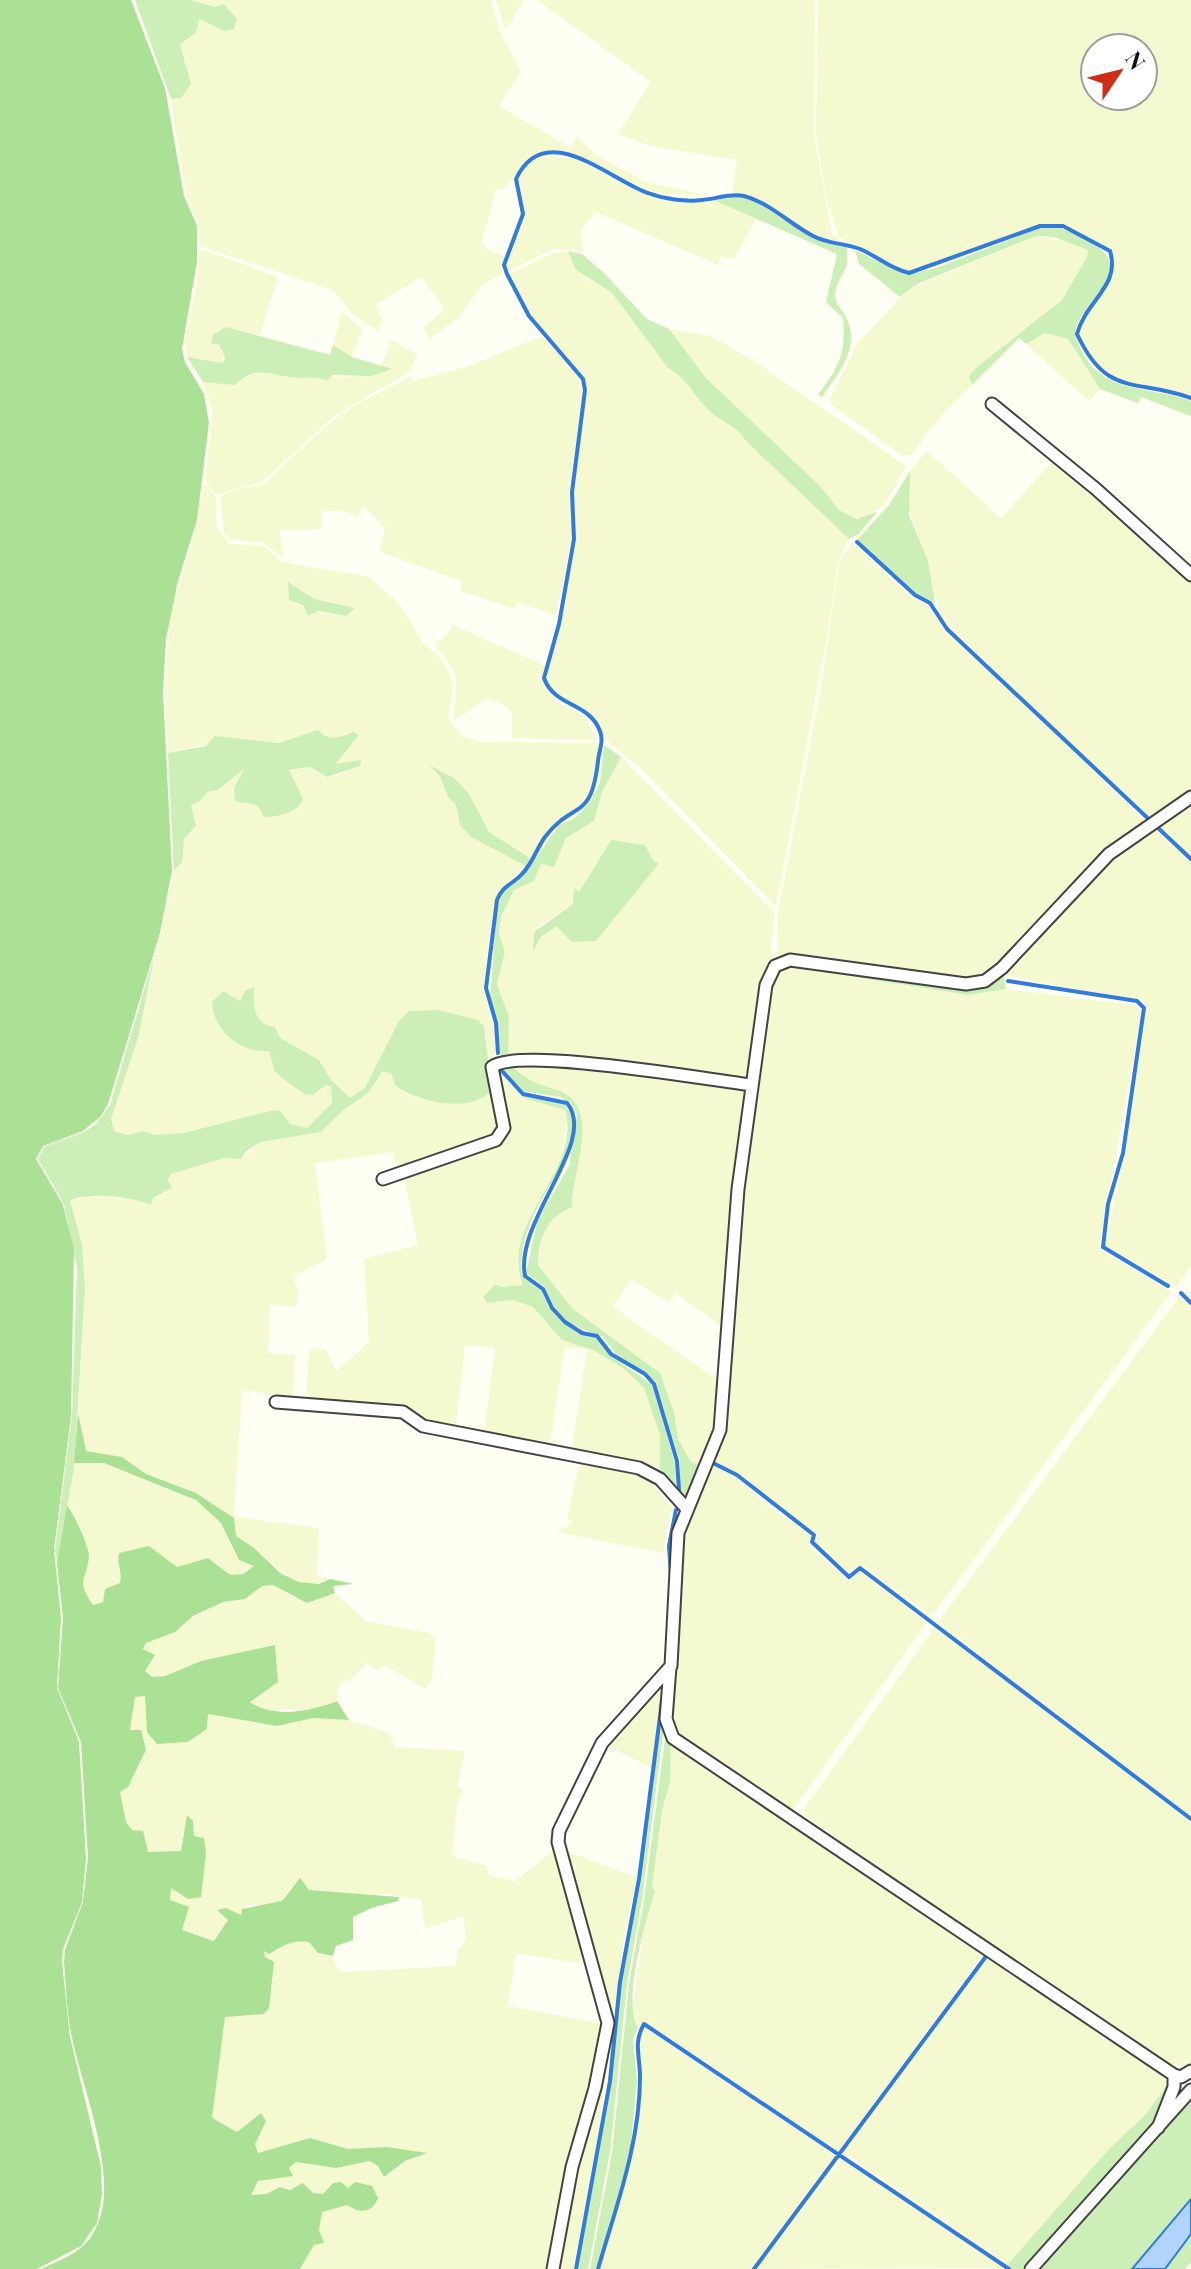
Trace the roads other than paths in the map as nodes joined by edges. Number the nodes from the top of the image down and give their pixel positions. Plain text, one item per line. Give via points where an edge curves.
1 (992, 404) dead end
2 (1191, 575) edge
3 (1191, 797) edge
4 (752, 1085) junction
5 (383, 1179) dead end
6 (276, 1402) dead end
7 (686, 1508) junction
8 (671, 1666) junction
9 (1191, 2071) edge
10 (1174, 2075) junction
11 (1191, 2090) edge
12 (1158, 2128) junction
13 (553, 2269) edge
14 (1031, 2269) edge

1 - 2 street
3 - 4 street via 1109,854 985,981 950,983 790,960 775,966 766,985
4 - 5 street via 556,1061 504,1061 492,1067 504,1128 496,1140
4 - 7 street via 738,1189 720,1430
6 - 7 street via 403,1412 423,1426 639,1468 660,1479
7 - 8 street via 678,1533
8 - 10 street via 666,1719 673,1738
8 - 13 street via 602,1743 559,1831 608,2023
9 - 10 street
10 - 12 street
11 - 12 street
12 - 14 street

